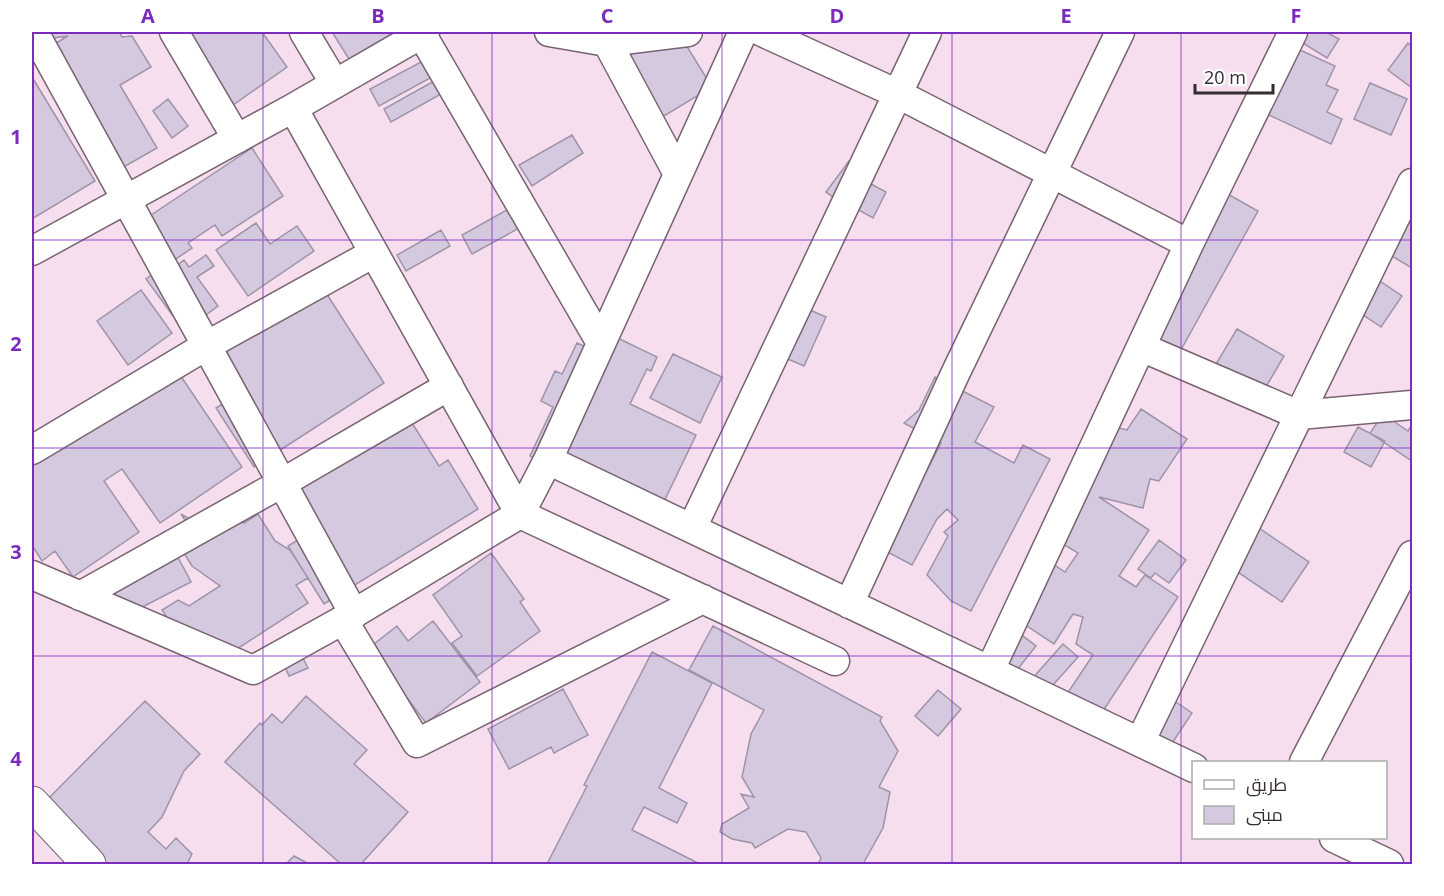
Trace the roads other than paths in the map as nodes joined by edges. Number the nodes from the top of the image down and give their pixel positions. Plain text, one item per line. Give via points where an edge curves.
1 (34, 32) edge
2 (174, 32) edge
3 (304, 32) edge
4 (423, 32) edge
5 (549, 32) edge
6 (688, 32) edge
7 (743, 32) edge
8 (762, 32) edge
9 (927, 32) edge
10 (1120, 32) edge
11 (1293, 32) edge
12 (607, 42) junction
13 (335, 84) junction
14 (898, 94) junction
15 (292, 108) junction
16 (237, 140) junction
17 (1052, 172) junction
18 (678, 174) junction
19 (1413, 183) edge
20 (125, 199) junction
21 (1189, 244) junction
22 (32, 250) edge
23 (374, 253) junction
24 (601, 343) junction
25 (206, 346) junction
26 (1141, 347) junction
27 (448, 386) junction
28 (1413, 405) edge
29 (1299, 415) junction
30 (32, 450) edge
31 (548, 460) junction
32 (282, 483) junction
33 (520, 514) junction
34 (692, 528) junction
35 (1413, 555) edge
36 (32, 575) edge
37 (80, 596) junction
38 (703, 599) junction
39 (849, 604) junction
40 (348, 617) junction
41 (835, 661) dead end
42 (990, 670) junction
43 (1140, 742) junction
44 (1305, 761) edge
45 (1192, 767) edge
46 (32, 803) edge
47 (1338, 839) edge
48 (89, 864) edge
49 (1389, 864) edge

1 - 20 street
2 - 16 street
3 - 13 street
4 - 13 street
4 - 24 street
5 - 12 street
6 - 12 street
7 - 18 street
8 - 14 street
9 - 14 street
10 - 17 street
11 - 21 street
12 - 18 street
13 - 15 street
14 - 17 street
14 - 34 street
15 - 16 street
15 - 23 street
16 - 20 street
17 - 21 street
17 - 39 street
18 - 24 street
19 - 29 street
20 - 22 street
20 - 25 street
21 - 26 street
23 - 25 street
23 - 27 street
24 - 31 street
25 - 30 street
25 - 32 street
26 - 29 street
26 - 42 street
27 - 32 street
27 - 33 street
28 - 29 street
29 - 43 street
31 - 33 street
31 - 34 street
32 - 37 street
32 - 40 street
33 - 38 street
33 - 40 street
34 - 39 street
35 - 44 street
36 - 37 street
37 - 40 street via 253,670
38 - 40 street via 417,743
38 - 41 street
39 - 42 street
42 - 43 street
43 - 45 street
46 - 48 main road
47 - 49 street

